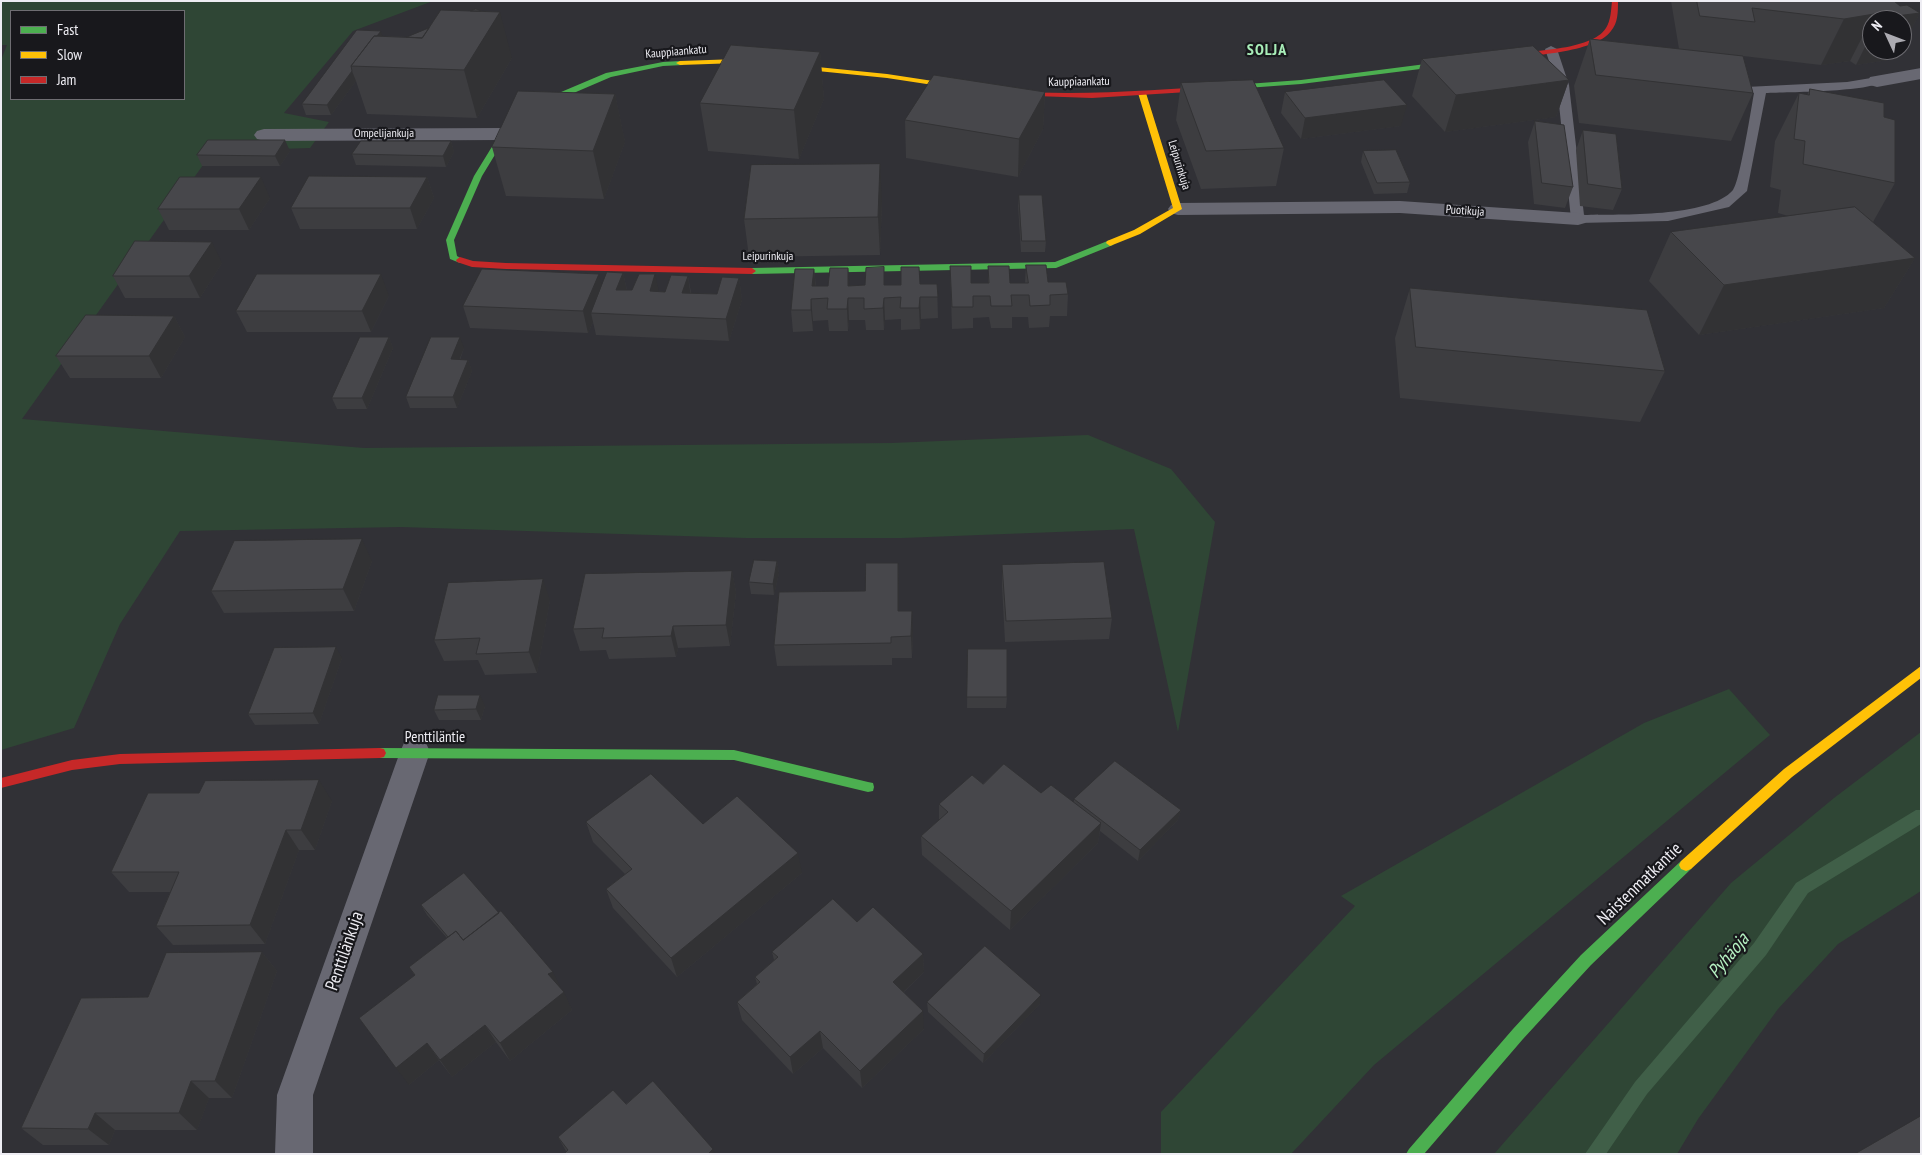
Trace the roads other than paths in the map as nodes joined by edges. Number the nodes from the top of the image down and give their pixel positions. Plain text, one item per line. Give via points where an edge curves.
1 (1615, 1) edge
2 (1582, 45) junction
3 (1551, 49) junction
4 (1596, 51) edge
5 (1491, 57) edge
6 (1472, 60) edge
7 (1921, 74) edge
8 (1877, 81) joint
9 (1742, 90) edge
10 (1761, 90) junction
11 (1142, 93) junction
12 (504, 134) junction
13 (264, 135) dead end
14 (1178, 209) junction
15 (1578, 219) junction
16 (1921, 671) edge
17 (415, 752) junction
18 (1, 784) edge
19 (868, 787) dead end
20 (294, 1154) edge
21 (1414, 1154) edge

1 - 2 street via 1614,18 1605,34
2 - 3 street
2 - 4 lane
3 - 5 street
3 - 15 lane via 1564,85
6 - 11 street, Kauppiaankatu via 1301,82
7 - 8 street
8 - 10 lane via 1847,86
9 - 10 lane
10 - 15 lane via 1740,191 1724,204 1668,217
11 - 12 street, Kauppiaankatu via 1037,96 747,62 663,64 609,75 577,87 531,108
11 - 14 street, Leipurinkuja
12 - 13 street, Ompelijankuja
12 - 14 street, Leipurinkuja via 478,176 450,240 453,257 472,264 729,271 1056,265 1137,232
14 - 15 street, Puotikuja via 1400,207
16 - 21 street, Naistenmatkantie via 1788,773 1702,849 1586,960
17 - 18 street, Penttiläntie via 120,759 72,765
17 - 19 street, Penttiläntie via 734,755
17 - 20 street, Penttilänkuja via 295,1095

